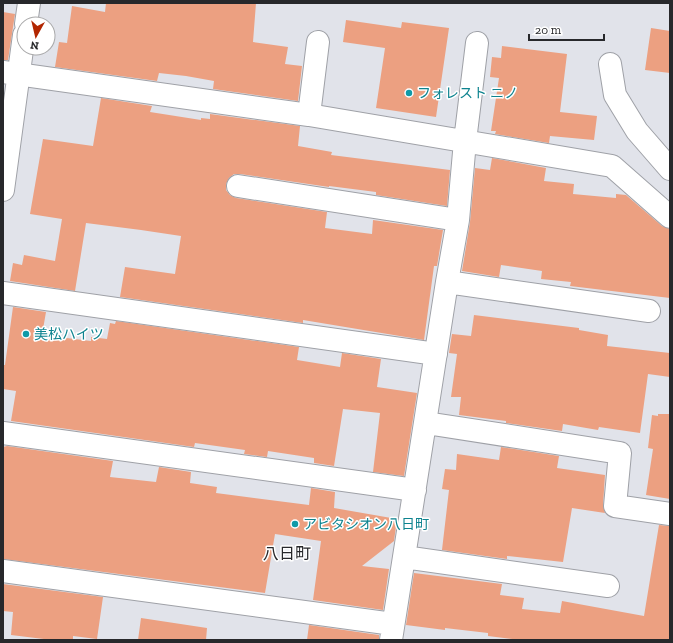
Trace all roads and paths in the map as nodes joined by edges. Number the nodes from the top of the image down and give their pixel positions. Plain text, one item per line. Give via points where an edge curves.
1 (29, 3) edge
2 (27, 16) edge
3 (318, 42) dead end
4 (477, 43) dead end
5 (17, 56) edge
6 (610, 64) dead end
7 (11, 73) edge
8 (310, 115) junction
9 (465, 141) junction
10 (670, 169) edge
11 (238, 186) dead end
12 (3, 190) edge
13 (670, 217) edge
14 (458, 220) junction
15 (447, 282) junction
16 (3, 294) edge
17 (649, 311) dead end
18 (436, 354) junction
19 (426, 423) junction
20 (3, 433) edge
21 (415, 490) junction
22 (670, 514) edge
23 (404, 557) junction
24 (3, 571) edge
25 (608, 586) dead end
26 (392, 632) edge

1 - 2 street
3 - 8 street
4 - 9 street
5 - 7 street
6 - 10 street via 615,95 637,131
7 - 8 street
7 - 12 street
8 - 9 street
9 - 13 street via 612,166
9 - 14 street
11 - 14 street
14 - 15 street
15 - 17 street
15 - 18 street
16 - 18 street
18 - 19 street
19 - 21 street
19 - 22 street via 620,453 615,506
20 - 21 street
21 - 23 street
23 - 25 street
23 - 26 street
24 - 26 street

